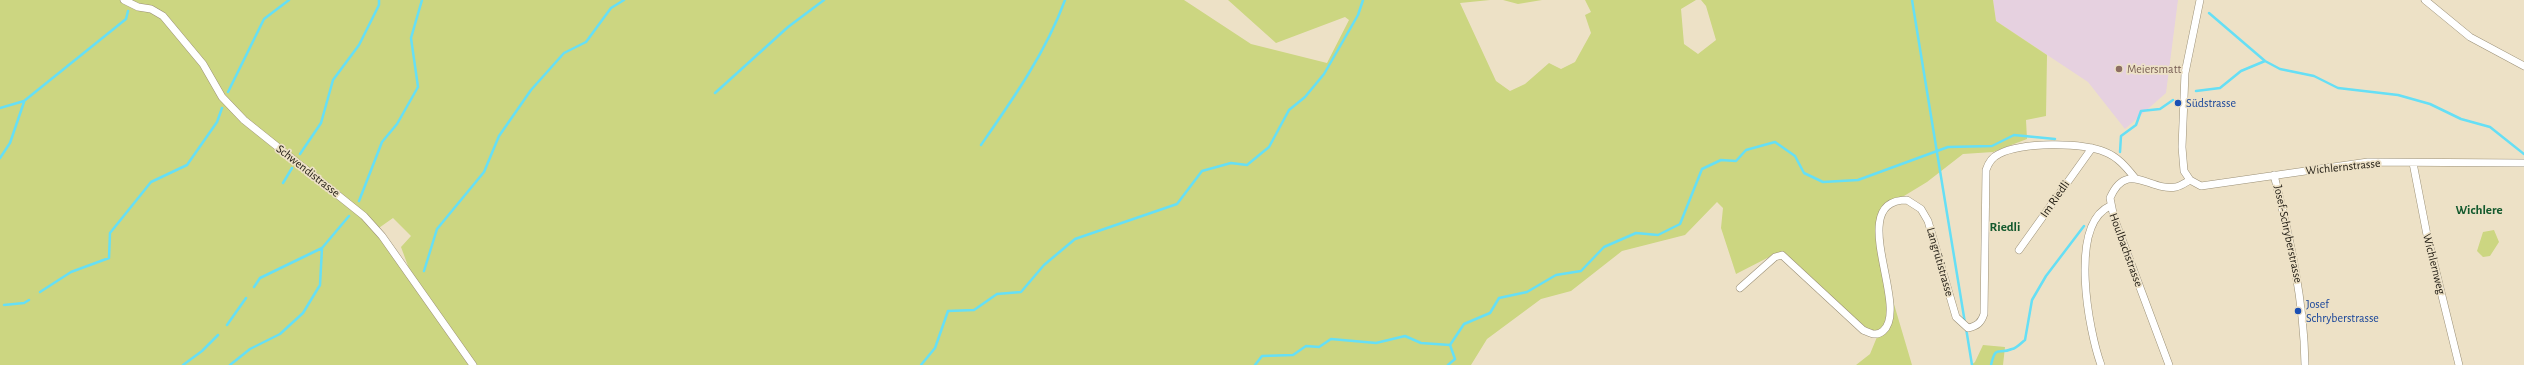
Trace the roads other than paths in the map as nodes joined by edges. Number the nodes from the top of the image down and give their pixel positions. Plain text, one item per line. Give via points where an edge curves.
1 (124, 0) edge
2 (2200, 0) edge
3 (2425, 0) edge
4 (2524, 66) edge
5 (2092, 148) junction
6 (2413, 163) junction
7 (2524, 163) edge
8 (2274, 175) junction
9 (2135, 178) junction
10 (2190, 180) junction
11 (2110, 206) junction
12 (2019, 250) dead end
13 (1740, 288) dead end
14 (473, 365) edge
15 (2101, 365) edge
16 (2169, 365) edge
17 (2305, 365) edge
18 (2459, 365) edge

1 - 14 street, Schwendistrasse via 138,7 151,8 163,16 203,64 222,97 244,120 364,216 382,236
2 - 10 street via 2185,73 2182,108 2184,172
3 - 4 street via 2470,37
5 - 9 street, Langrütistrasse via 2117,158
5 - 12 street, Im Riedli
5 - 13 street, Langrütistrasse via 2058,144 2008,151 1998,154 1991,160 1986,170 1984,314 1975,326 1968,328 1956,317 1928,221 1921,209 1907,200 1892,203 1884,210 1881,219 1882,270 1890,315 1888,326 1881,333 1871,334 1863,330 1782,256 1775,257
6 - 7 street, Wichlernstrasse
6 - 8 street, Wichlernstrasse via 2368,162
6 - 18 street, Wichlernweg via 2425,228
8 - 10 street, Wichlernstrasse via 2201,186
8 - 17 street, Josef-Schryberstrasse via 2298,276 2303,313
9 - 10 street via 2174,187
9 - 11 street, Houlbachstrasse via 2117,185 2110,198
11 - 15 street via 2102,210 2092,228 2086,260 2087,306 2094,347
11 - 16 street, Houlbachstrasse

